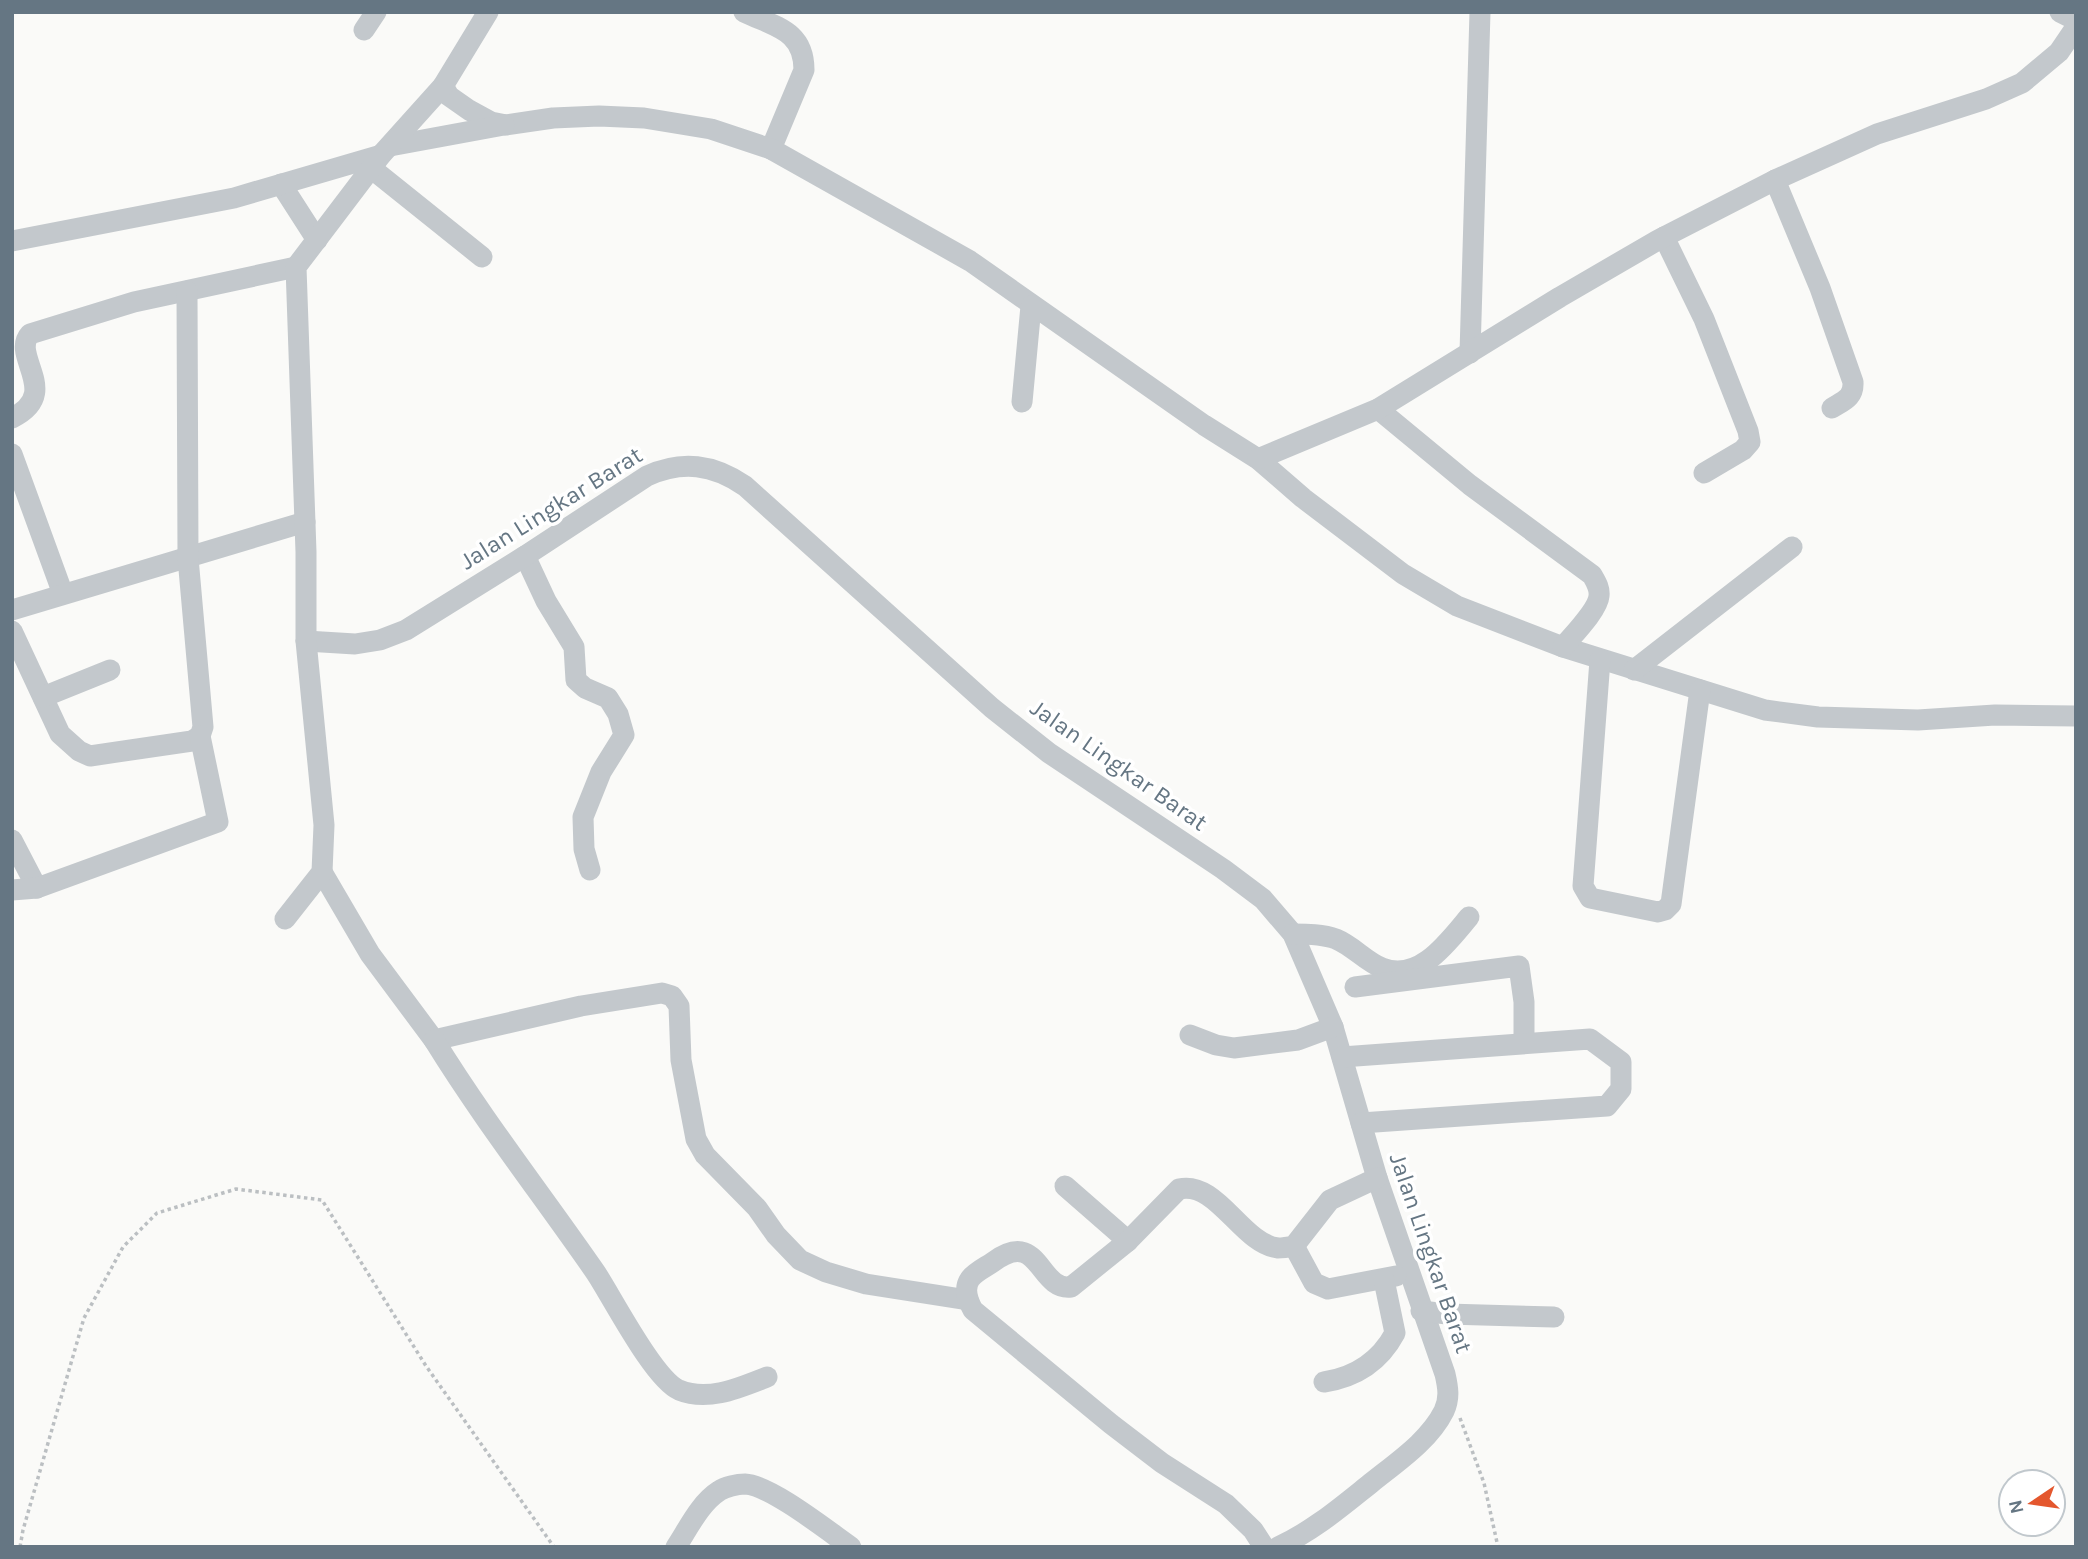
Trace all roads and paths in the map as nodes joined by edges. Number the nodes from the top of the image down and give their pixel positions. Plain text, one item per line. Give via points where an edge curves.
1 (488, 12) edge
2 (744, 12) edge
3 (1480, 12) edge
4 (2060, 12) edge
5 (2076, 20) edge
6 (2076, 27) edge
7 (443, 86) junction
8 (506, 125) junction
9 (771, 149) junction
10 (381, 156) junction
11 (1775, 180) junction
12 (281, 184) junction
13 (1664, 237) junction
14 (317, 240) junction
15 (12, 241) edge
16 (482, 257) dead end
17 (296, 267) junction
18 (187, 291) junction
19 (1031, 306) junction
20 (1470, 353) junction
21 (1022, 402) dead end
22 (1832, 408) dead end
23 (1378, 409) junction
24 (12, 418) edge
25 (12, 454) edge
26 (1258, 459) junction
27 (1704, 473) dead end
28 (305, 522) junction
29 (1792, 547) dead end
30 (525, 556) junction
31 (188, 558) junction
32 (63, 594) junction
33 (12, 610) edge
34 (12, 631) edge
35 (306, 641) junction
36 (1563, 648) junction
37 (1600, 660) junction
38 (110, 670) dead end
39 (1634, 670) junction
40 (1700, 690) junction
41 (43, 697) junction
42 (2076, 716) edge
43 (200, 736) junction
44 (12, 840) edge
45 (590, 870) dead end
46 (321, 872) junction
47 (37, 888) junction
48 (12, 890) edge
49 (1469, 917) dead end
50 (285, 919) dead end
51 (1293, 934) junction
52 (1381, 967) junction
53 (1355, 987) junction
54 (1325, 1006) junction
55 (1334, 1027) junction
56 (1190, 1035) dead end
57 (434, 1040) junction
58 (1524, 1044) junction
59 (1342, 1057) junction
60 (1361, 1123) junction
61 (1377, 1178) junction
62 (1065, 1186) dead end
63 (1128, 1241) junction
64 (1294, 1246) junction
65 (1408, 1273) junction
66 (1384, 1279) junction
67 (968, 1300) junction
68 (1422, 1311) junction
69 (1554, 1317) dead end
70 (766, 1377) dead end
71 (1324, 1382) dead end
72 (1449, 1394) junction
73 (20, 1547) edge
74 (554, 1547) edge
75 (676, 1547) edge
76 (851, 1547) edge
77 (1264, 1547) edge
78 (1278, 1547) edge
79 (1498, 1547) edge

1 - 7 street
2 - 9 street via 793,35 804,57 804,70
3 - 20 street
4 - 5 street
6 - 11 street via 2059,52 2022,83 1877,134
7 - 8 street via 469,110
7 - 10 street
8 - 9 street via 553,118 644,118 710,129
8 - 10 street
9 - 19 street via 958,254
10 - 12 street
10 - 14 street
10 - 16 street
11 - 13 street
11 - 22 street via 1853,382 1850,397
12 - 14 street
12 - 15 street via 160,214
13 - 20 street
13 - 27 street via 1704,319 1750,442
14 - 17 street
17 - 18 street
17 - 28 street
18 - 24 street via 30,334 24,346 36,388 20,415
18 - 31 street
19 - 21 street
19 - 26 street
20 - 23 street
23 - 26 street
23 - 36 street via 1470,485 1592,575 1600,596 1597,605
25 - 32 street
26 - 36 street via 1403,574 1457,606
28 - 31 street
28 - 35 street
29 - 39 street
30 - 35 street, Jalan Lingkar Barat via 380,640 355,645
30 - 45 street via 574,647 576,680 608,698 622,724 624,735 601,772 583,817
30 - 51 street, Jalan Lingkar Barat via 665,468 682,465 719,471 745,486 992,708 1049,753 1263,899
31 - 32 street
31 - 43 street via 203,727
32 - 33 street
34 - 41 street
35 - 46 street via 324,825
36 - 37 street
37 - 39 street
37 - 40 street via 1583,886 1590,898 1658,912 1671,904
38 - 41 street
39 - 40 street
40 - 42 street via 1765,710 1818,718
41 - 43 street via 60,734 90,756
43 - 47 street via 218,822
44 - 47 street
46 - 50 street
46 - 57 street via 370,954
47 - 48 street
49 - 52 street via 1443,949 1418,966 1398,971
51 - 52 street via 1336,939
51 - 54 street, Jalan Lingkar Barat
52 - 53 street
53 - 54 street
53 - 58 street via 1519,966
54 - 55 street, Jalan Lingkar Barat
55 - 56 street via 1298,1040 1234,1048
55 - 59 street, Jalan Lingkar Barat
57 - 67 street via 581,1006 663,993 672,996 679,1006 681,1060 696,1139 705,1156 800,1260 866,1284
57 - 70 street via 596,1274 649,1360 676,1389 711,1395
58 - 59 street
58 - 60 street via 1590,1040 1621,1062 1621,1089 1607,1106
59 - 60 street, Jalan Lingkar Barat
60 - 61 street, Jalan Lingkar Barat
61 - 64 street via 1330,1200
61 - 65 street, Jalan Lingkar Barat
62 - 63 street
63 - 64 street via 1179,1188 1193,1187 1265,1244
63 - 67 street via 1078,1283 1064,1288 1025,1252 1004,1254 969,1279
64 - 66 street via 1314,1283 1328,1289
65 - 66 street
65 - 68 street, Jalan Lingkar Barat
66 - 71 street via 1395,1333 1387,1347 1354,1374
67 - 77 street via 973,1310 1111,1424 1226,1504
68 - 69 street
68 - 72 street, Jalan Lingkar Barat
72 - 78 street via 1445,1410 1419,1443 1323,1521
72 - 79 path via 1484,1483
73 - 74 path via 84,1318 123,1247 157,1213 236,1189 322,1200 420,1357
75 - 76 street via 699,1511 718,1492 745,1484 773,1494

